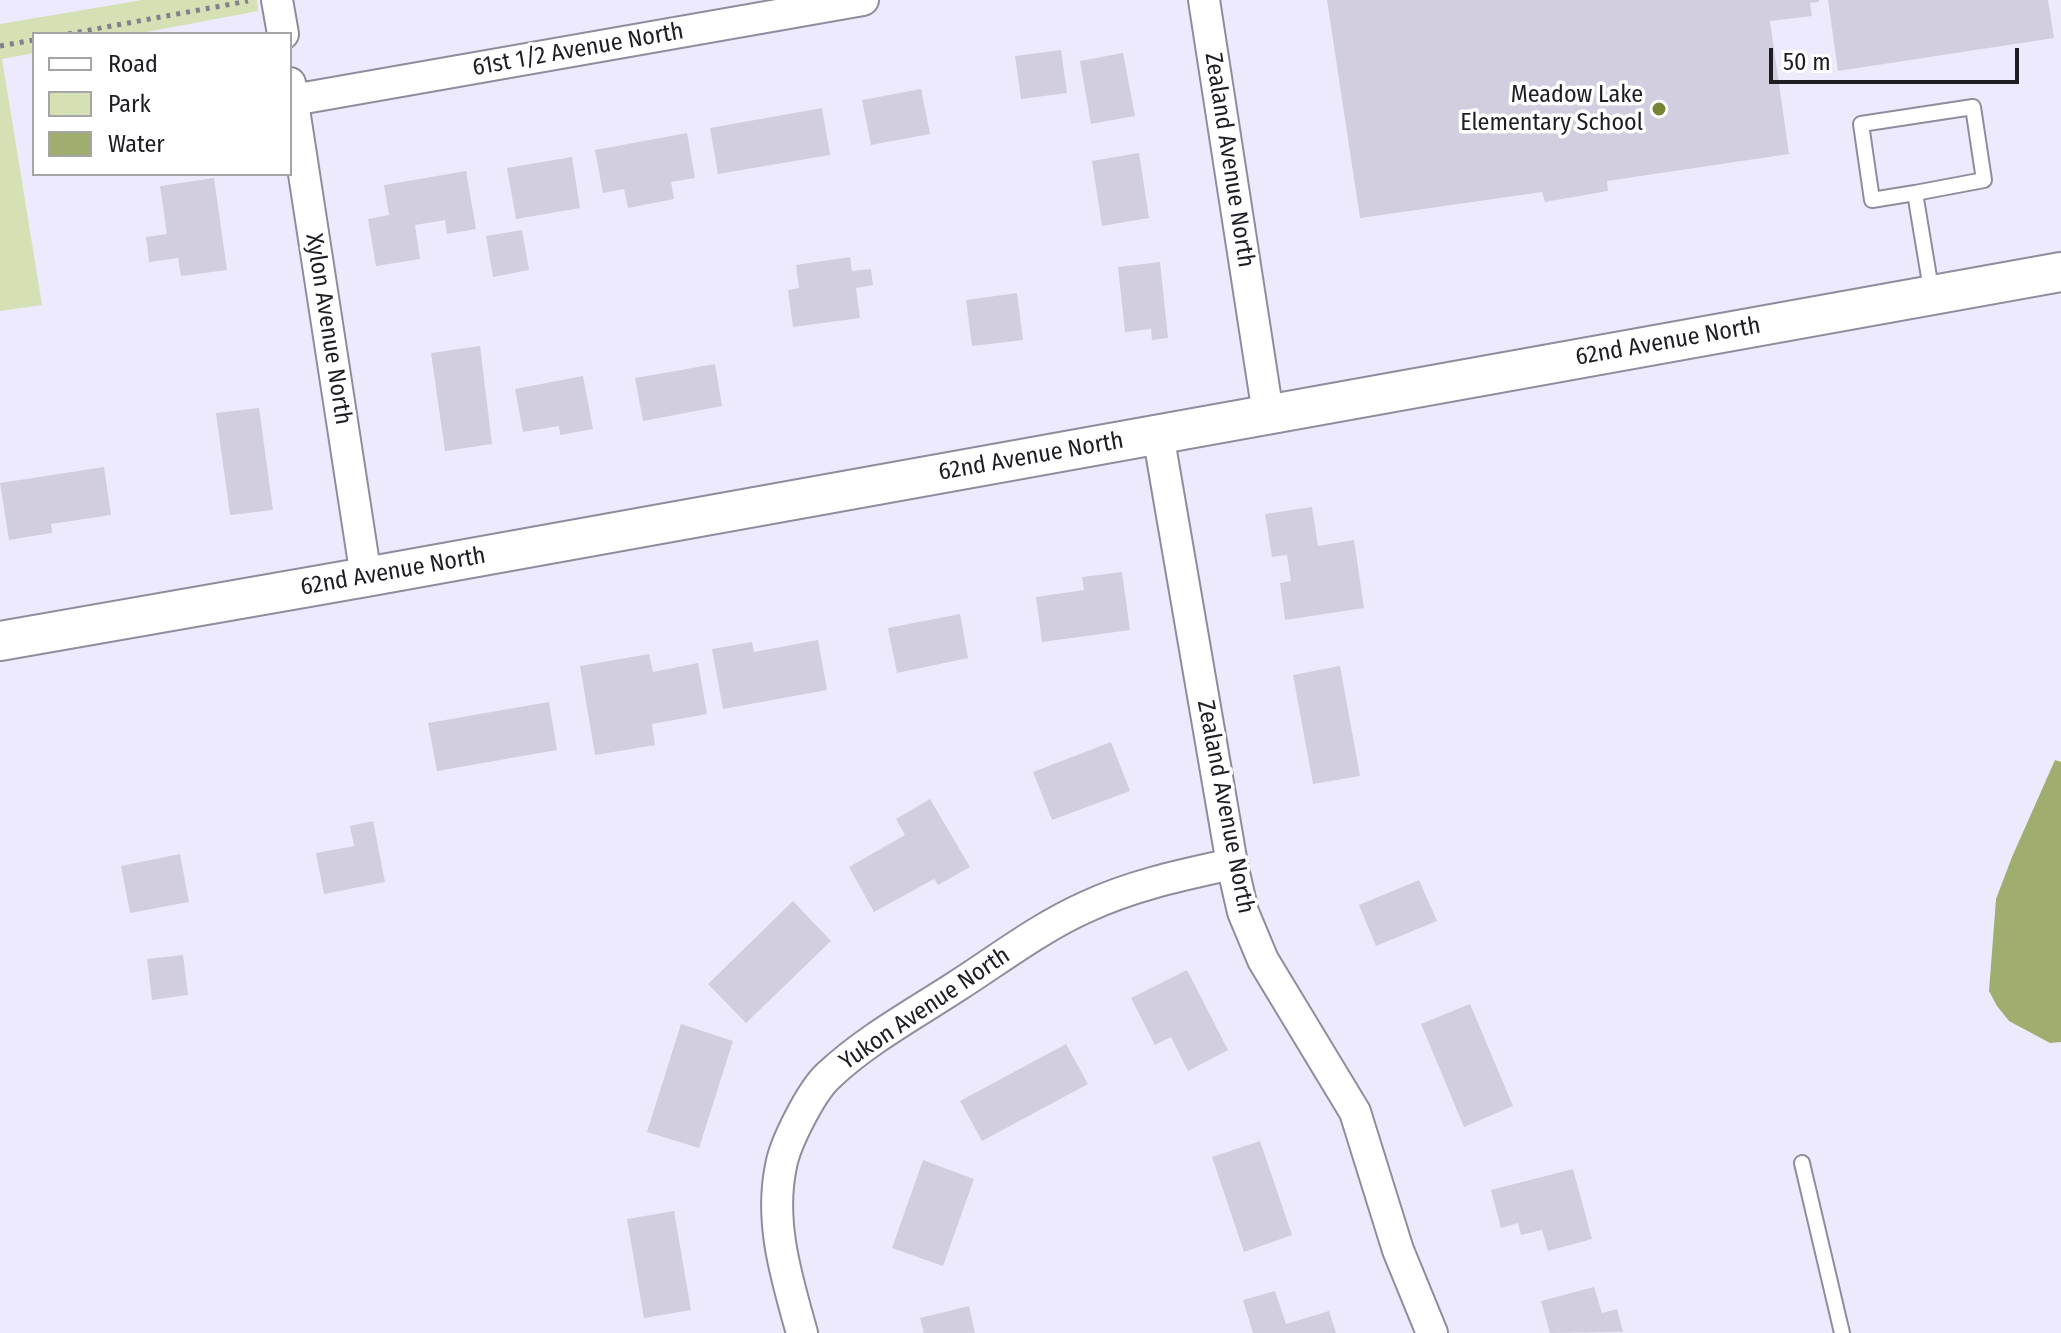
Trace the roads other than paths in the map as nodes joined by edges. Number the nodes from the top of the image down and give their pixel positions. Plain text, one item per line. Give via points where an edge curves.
1 (277, 0) edge
2 (863, 0) edge
3 (1204, 0) edge
4 (742, 10) edge
5 (283, 32) edge
6 (292, 91) edge
7 (1915, 193) junction
8 (2061, 272) edge
9 (1932, 295) junction
10 (1268, 414) junction
11 (1158, 434) junction
12 (366, 577) junction
13 (0, 641) edge
14 (1232, 864) junction
15 (1802, 1163) dead end
16 (802, 1333) edge
17 (1432, 1333) edge
18 (1842, 1333) edge

1 - 5 street
2 - 4 street, 61st 1/2 Avenue North
3 - 10 street, Zealand Avenue North
4 - 6 street, 61st 1/2 Avenue North
6 - 12 street, Xylon Avenue North
7 - 7 lane via 1984,180 1973,107 1861,124 1872,200
7 - 9 lane
8 - 9 street, 62nd Avenue North
9 - 10 street, 62nd Avenue North
10 - 11 street, 62nd Avenue North
11 - 12 street, 62nd Avenue North
11 - 14 street, Zealand Avenue North
12 - 13 street, 62nd Avenue North
14 - 16 street, Yukon Avenue North via 1150,882 1085,907 865,1046 825,1078 797,1121 781,1165 776,1213
14 - 17 street, Zealand Avenue North via 1243,912 1263,960 1355,1112 1398,1250
15 - 18 lane

